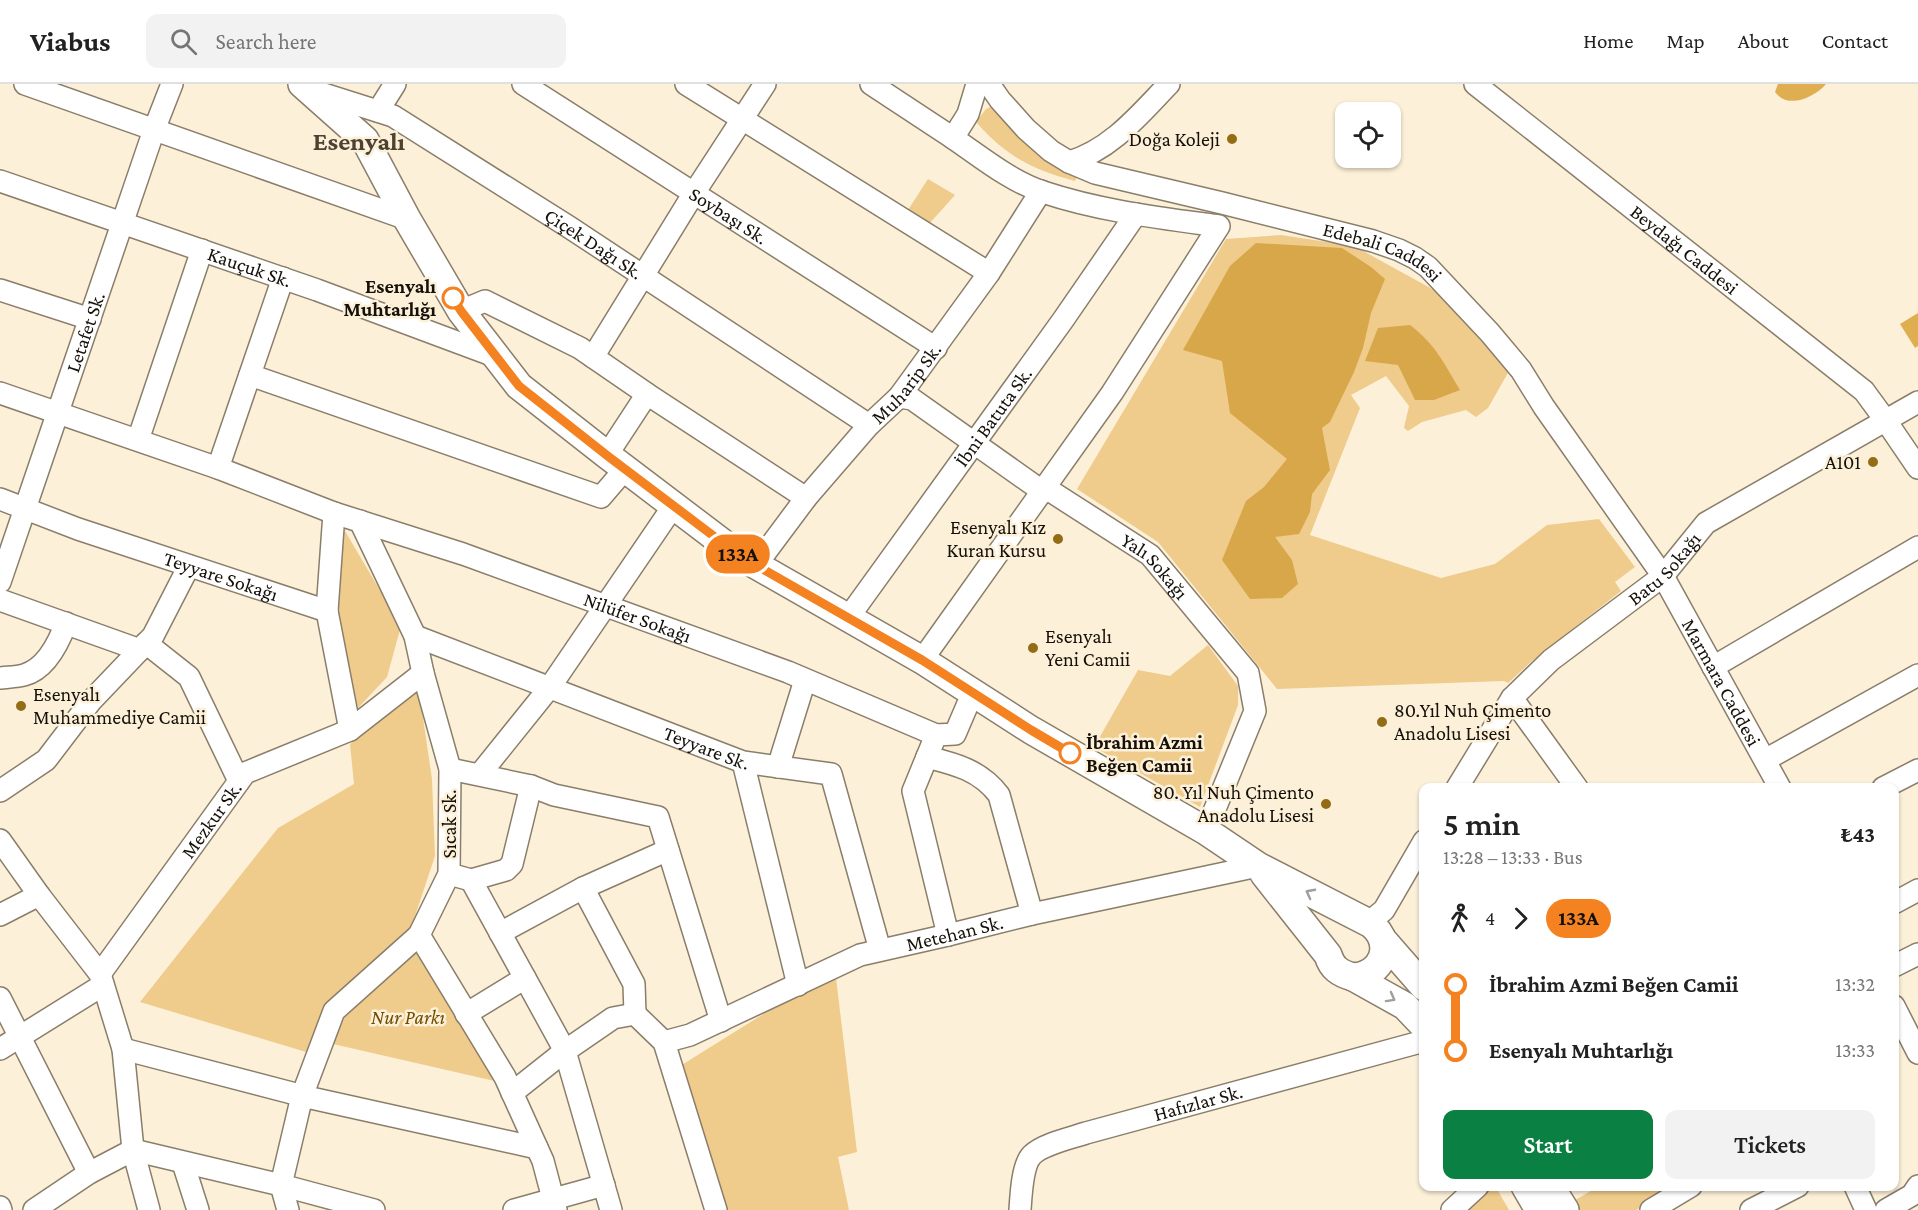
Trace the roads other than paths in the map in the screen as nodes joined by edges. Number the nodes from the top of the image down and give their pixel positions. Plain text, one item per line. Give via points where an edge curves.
1 (25, 84) edge
2 (172, 84) edge
3 (396, 84) edge
4 (523, 84) edge
5 (686, 84) edge
6 (765, 84) edge
7 (871, 84) edge
8 (977, 84) edge
9 (989, 84) edge
10 (1169, 84) edge
11 (1475, 84) edge
12 (304, 86) edge
13 (378, 111) junction
14 (743, 120) junction
15 (154, 130) junction
16 (1122, 133) junction
17 (953, 138) junction
18 (1069, 162) junction
19 (1119, 180) junction
20 (0, 181) edge
21 (1041, 191) junction
22 (694, 193) junction
23 (1136, 214) junction
24 (407, 219) junction
25 (123, 223) junction
26 (202, 250) junction
27 (989, 273) junction
28 (644, 276) junction
29 (283, 278) junction
30 (0, 290) edge
31 (461, 311) junction
32 (90, 319) junction
33 (936, 348) junction
34 (497, 357) junction
35 (593, 357) junction
36 (250, 375) junction
37 (0, 393) edge
38 (647, 394) junction
39 (899, 397) junction
40 (1918, 402) edge
41 (58, 413) junction
42 (1886, 421) junction
43 (869, 425) junction
44 (138, 440) junction
45 (974, 442) junction
46 (616, 462) junction
47 (218, 468) junction
48 (1918, 468) edge
49 (1042, 491) junction
50 (807, 498) junction
51 (0, 499) edge
52 (674, 506) junction
53 (25, 509) junction
54 (334, 513) junction
55 (360, 521) junction
56 (1918, 547) edge
57 (756, 565) junction
58 (189, 566) junction
59 (1663, 576) junction
60 (0, 582) edge
61 (0, 600) edge
62 (604, 605) junction
63 (327, 611) junction
64 (848, 618) junction
65 (66, 623) junction
66 (415, 636) junction
67 (143, 647) junction
68 (922, 660) junction
69 (1713, 667) junction
70 (423, 673) junction
71 (1918, 675) edge
72 (0, 678) edge
73 (804, 680) junction
74 (550, 687) junction
75 (973, 692) junction
76 (1512, 698) junction
77 (350, 730) junction
78 (936, 735) junction
79 (927, 757) junction
80 (1766, 760) junction
81 (742, 762) junction
82 (778, 767) junction
83 (450, 769) junction
84 (1918, 770) edge
85 (480, 774) junction
86 (239, 781) junction
87 (1459, 783) edge
88 (1572, 783) edge
89 (1778, 783) edge
90 (1893, 783) edge
91 (531, 786) junction
92 (0, 791) edge
93 (1206, 831) junction
94 (0, 840) edge
95 (668, 850) junction
96 (1419, 850) edge
97 (1258, 866) junction
98 (449, 874) junction
99 (471, 880) junction
100 (583, 888) junction
101 (1918, 890) edge
102 (39, 895) junction
103 (1899, 900) edge
104 (1032, 914) junction
105 (0, 915) edge
106 (1375, 925) junction
107 (500, 933) junction
108 (418, 935) junction
109 (948, 935) junction
110 (880, 950) junction
111 (1328, 954) junction
112 (1918, 954) edge
113 (1899, 964) edge
114 (1353, 977) junction
115 (525, 978) junction
116 (102, 980) junction
117 (1419, 981) edge
118 (798, 985) junction
119 (0, 998) edge
120 (466, 1014) junction
121 (635, 1014) junction
122 (1899, 1016) edge
123 (721, 1021) junction
124 (1419, 1021) edge
125 (20, 1038) junction
126 (664, 1042) junction
127 (1419, 1042) edge
128 (0, 1049) edge
129 (123, 1049) junction
130 (565, 1051) junction
131 (1918, 1053) edge
132 (512, 1093) junction
133 (302, 1096) junction
134 (537, 1148) junction
135 (134, 1150) junction
136 (183, 1163) junction
137 (89, 1173) junction
138 (281, 1185) junction
139 (604, 1185) junction
140 (1918, 1186) edge
141 (1473, 1191) edge
142 (1528, 1191) edge
143 (1553, 1191) edge
144 (1683, 1191) edge
145 (1788, 1191) edge
146 (1857, 1191) edge
147 (555, 1205) edge
148 (34, 1210) edge
149 (149, 1210) edge
150 (198, 1210) edge
151 (288, 1210) edge
152 (374, 1210) edge
153 (514, 1210) edge
154 (611, 1210) edge
155 (716, 1210) edge
156 (1020, 1210) edge
157 (1452, 1210) edge
158 (1539, 1210) edge
159 (1565, 1210) edge
160 (1652, 1210) edge
161 (1750, 1210) edge
162 (1866, 1210) edge
163 (1886, 1210) edge

1 - 15 street
2 - 15 street, Letafet Sk.
3 - 13 street
4 - 22 street, Soybaşı Sk.
5 - 14 street
6 - 14 street
7 - 17 street
8 - 17 street via 968,114
9 - 18 street, Edebali Caddesi via 1026,129
10 - 16 street
11 - 42 street, Beydağı Caddesi via 1864,391
12 - 13 street, Çiçek Dağı Sk.
12 - 24 main road via 365,140
13 - 28 street, Çiçek Dağı Sk. via 393,116
14 - 22 street
14 - 27 street
15 - 24 street
15 - 25 street, Letafet Sk.
16 - 18 street
16 - 19 street via 1114,155
17 - 21 street via 1001,171
18 - 19 street, Edebali Caddesi
19 - 59 street, Edebali Caddesi via 1373,241 1400,250 1428,267 1521,370
20 - 25 street, Kauçuk Sk.
21 - 23 street
21 - 27 street, Muharip Sk.
22 - 28 street
22 - 33 street, Soybaşı Sk.
23 - 45 street, İbni Batuta Sk.
23 - 49 street via 1219,226 1112,393
24 - 31 main road
25 - 26 street, Kauçuk Sk.
25 - 32 street, Letafet Sk.
26 - 29 street, Kauçuk Sk.
26 - 44 street
27 - 33 street, Muharip Sk.
28 - 35 street
28 - 43 street, Çiçek Dağı Sk.
29 - 34 street, Kauçuk Sk.
29 - 36 street
30 - 32 street
31 - 34 main road
31 - 35 street via 485,301
32 - 41 street, Letafet Sk.
33 - 39 street, Muharip Sk.
34 - 46 main road via 519,386
35 - 38 street
36 - 46 street via 601,497
36 - 47 street
37 - 41 street, Nilüfer Sokağı
38 - 46 street
38 - 50 street
39 - 43 street, Muharip Sk.
39 - 45 street, Yalı Sokağı via 912,399
40 - 42 street, Batu Sokağı
41 - 44 street, Nilüfer Sokağı
41 - 53 street, Letafet Sk.
42 - 48 street, Beydağı Caddesi
42 - 59 street, Batu Sokağı via 1706,523
43 - 50 street, Muharip Sk.
44 - 47 street, Nilüfer Sokağı
45 - 49 street, Yalı Sokağı
45 - 64 street, İbni Batuta Sk.
46 - 52 main road
47 - 54 street, Nilüfer Sokağı
49 - 68 street
49 - 93 street, Yalı Sokağı via 1052,492 1150,555 1248,673 1255,711
50 - 57 street, Muharip Sk.
51 - 53 street, Teyyare Sokağı
52 - 57 main road
52 - 62 street
53 - 58 street, Teyyare Sokağı
53 - 60 street, Letafet Sk.
54 - 55 street, Nilüfer Sokağı
54 - 63 street
55 - 62 street, Nilüfer Sokağı
55 - 66 street, Sıcak Sk.
56 - 69 street
57 - 64 main road
58 - 63 street, Teyyare Sokağı
58 - 67 street via 153,636
59 - 69 street, Marmara Caddesi
59 - 76 street, Batu Sokağı via 1551,660
61 - 65 street
62 - 73 street, Nilüfer Sokağı
62 - 74 street
63 - 77 street
64 - 68 main road
65 - 67 street
65 - 72 street via 58,645 41,665 27,675
66 - 70 street, Sıcak Sk.
66 - 74 street, Teyyare Sk.
67 - 86 street via 189,677
67 - 92 street via 91,701 46,760
68 - 75 main road
69 - 80 street, Marmara Caddesi
70 - 77 street, Mezkur Sk.
70 - 83 street, Sıcak Sk.
71 - 80 street
73 - 78 street, Nilüfer Sokağı
73 - 82 street
74 - 81 street, Teyyare Sk.
74 - 85 street
75 - 78 street via 955,734
75 - 93 main road
76 - 87 street, Batu Sokağı
76 - 88 street
77 - 86 street, Mezkur Sk. via 245,773
78 - 79 street
79 - 104 street via 964,766 999,795
79 - 109 street via 913,791
80 - 89 street, Marmara Caddesi
81 - 82 street, Teyyare Sk.
81 - 118 street
82 - 110 street, Teyyare Sk. via 831,774
83 - 85 street
83 - 98 street, Sıcak Sk.
84 - 90 street
85 - 91 street
86 - 116 street, Mezkur Sk.
91 - 95 street via 554,795 658,817
91 - 99 street via 512,864 506,870
93 - 97 main road
94 - 102 street
95 - 100 street
95 - 123 street
96 - 106 street
97 - 104 street, Metehan Sk.
106 -> 97 main road
97 - 111 main road
98 - 99 street
98 - 108 street, Sıcak Sk.
99 - 107 street
100 - 107 street
100 - 121 street via 634,984
101 - 103 street
102 - 105 street
102 - 116 street
104 - 109 street, Metehan Sk.
106 - 111 main road via 1343,922 1330,936
106 - 114 main road via 1384,949 1382,958 1371,972
106 - 117 main road
107 - 115 street
108 - 120 street
108 - 133 street via 334,1011
109 - 110 street, Metehan Sk.
110 - 118 street, Metehan Sk. via 860,955
111 - 114 main road via 1336,970
112 - 113 street
114 -> 124 main road via 1405,1006
115 - 120 street
115 - 130 street
116 - 125 street
116 - 129 street
118 - 123 street, Metehan Sk.
119 - 125 street
120 - 132 street
121 - 126 street
121 - 130 street via 613,1018
122 - 131 street
123 - 126 street, Metehan Sk.
125 - 128 street
125 - 137 street
126 - 155 street
127 - 156 street, Hafızlar Sk. via 1047,1146 1031,1155 1022,1180
129 - 133 street
129 - 135 street
130 - 132 street
130 - 139 street
132 - 134 street
133 - 134 street
133 - 138 street
134 - 147 street
135 - 136 street
135 - 137 street
135 - 149 street
136 - 138 street
136 - 150 street
137 - 148 street
138 - 151 street
138 - 152 street
139 - 147 street
139 - 154 street
140 - 163 street via 1912,1195
141 - 157 street
142 - 158 main road
143 - 159 main road
144 - 160 street
145 - 161 street
146 - 162 street
147 - 153 street

